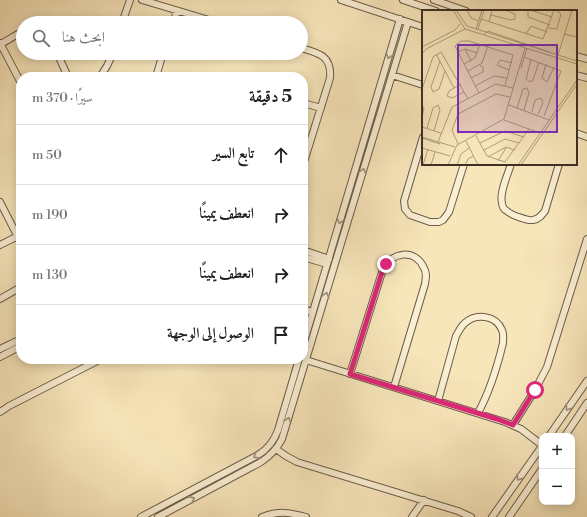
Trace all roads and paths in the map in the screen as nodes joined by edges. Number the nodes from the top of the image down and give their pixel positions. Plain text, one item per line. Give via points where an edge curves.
1 (130, 0) edge
2 (142, 0) edge
3 (344, 0) edge
4 (365, 0) edge
5 (403, 0) edge
6 (434, 0) edge
7 (365, 8) junction
8 (433, 10) edge
9 (463, 10) edge
10 (177, 11) junction
11 (124, 16) edge
12 (175, 16) edge
13 (194, 16) edge
14 (400, 19) junction
15 (408, 22) junction
16 (422, 27) edge
17 (16, 35) edge
18 (0, 43) edge
19 (308, 50) edge
20 (577, 56) edge
21 (587, 59) edge
22 (60, 60) edge
23 (110, 60) edge
24 (161, 60) edge
25 (66, 72) edge
26 (103, 72) edge
27 (157, 72) edge
28 (16, 73) edge
29 (577, 75) edge
30 (392, 76) junction
31 (587, 78) edge
32 (422, 85) edge
33 (308, 104) edge
34 (321, 108) junction
35 (577, 133) edge
36 (587, 137) edge
37 (422, 140) edge
38 (308, 144) edge
39 (464, 165) edge
40 (511, 165) edge
41 (559, 165) edge
42 (0, 202) edge
43 (16, 232) edge
44 (16, 237) edge
45 (587, 239) edge
46 (0, 245) edge
47 (308, 252) edge
48 (308, 258) edge
49 (328, 262) junction
50 (16, 290) edge
51 (0, 299) edge
52 (308, 310) edge
53 (313, 312) junction
54 (308, 328) edge
55 (16, 341) edge
56 (16, 348) edge
57 (0, 349) edge
58 (308, 353) edge
59 (0, 356) edge
60 (308, 361) edge
61 (90, 364) edge
62 (297, 364) edge
63 (305, 364) edge
64 (350, 374) junction
65 (587, 381) edge
66 (394, 387) junction
67 (438, 401) junction
68 (587, 404) edge
69 (0, 412) edge
70 (478, 413) junction
71 (513, 425) junction
72 (551, 433) edge
73 (566, 433) edge
74 (539, 443) edge
75 (276, 449) junction
76 (539, 450) edge
77 (539, 473) edge
78 (424, 500) junction
79 (141, 517) edge
80 (158, 517) edge
81 (262, 517) edge
82 (306, 517) edge
83 (412, 517) edge
84 (471, 517) edge
85 (492, 517) edge
86 (509, 517) edge

1 - 11 street
2 - 10 street
3 - 7 street
4 - 7 street
5 - 8 street
6 - 9 street
7 - 14 street
10 - 12 street
10 - 13 street
14 - 15 street
14 -> 49 street
15 - 16 street
15 - 30 street
17 - 18 street
18 - 28 street
19 - 34 street via 321,55 329,64 331,71
20 - 21 street
22 - 25 street
23 - 26 street
24 - 27 street
29 - 31 street
30 - 32 street
58 -> 30 street
33 - 34 street
34 - 38 street
35 - 36 street
37 - 39 street via 404,201 405,209 410,215 430,222 444,220 449,212
40 - 41 street via 501,203 507,212 534,220 545,211
42 - 43 street
44 - 46 street
45 - 71 street via 546,367
47 - 49 street
48 - 49 street
49 - 53 street
50 - 51 street
52 - 53 street
53 - 54 street
55 - 57 street
56 - 59 street
60 - 64 street
61 - 69 street
62 -> 79 street via 275,436 268,447 258,455
75 -> 63 street via 284,433
64 - 66 street
64 - 66 street via 383,269 397,256 413,256 424,268 425,284
65 -> 72 street
66 - 67 street
67 - 70 street
67 - 70 street via 459,330 470,319 484,316 498,323 504,336 491,386
68 - 73 street
70 - 71 street
71 - 74 street
75 - 78 street via 297,462
80 -> 75 street via 261,462
76 -> 85 street
77 - 86 street
78 - 83 street
78 - 84 street
81 - 82 street via 287,512

